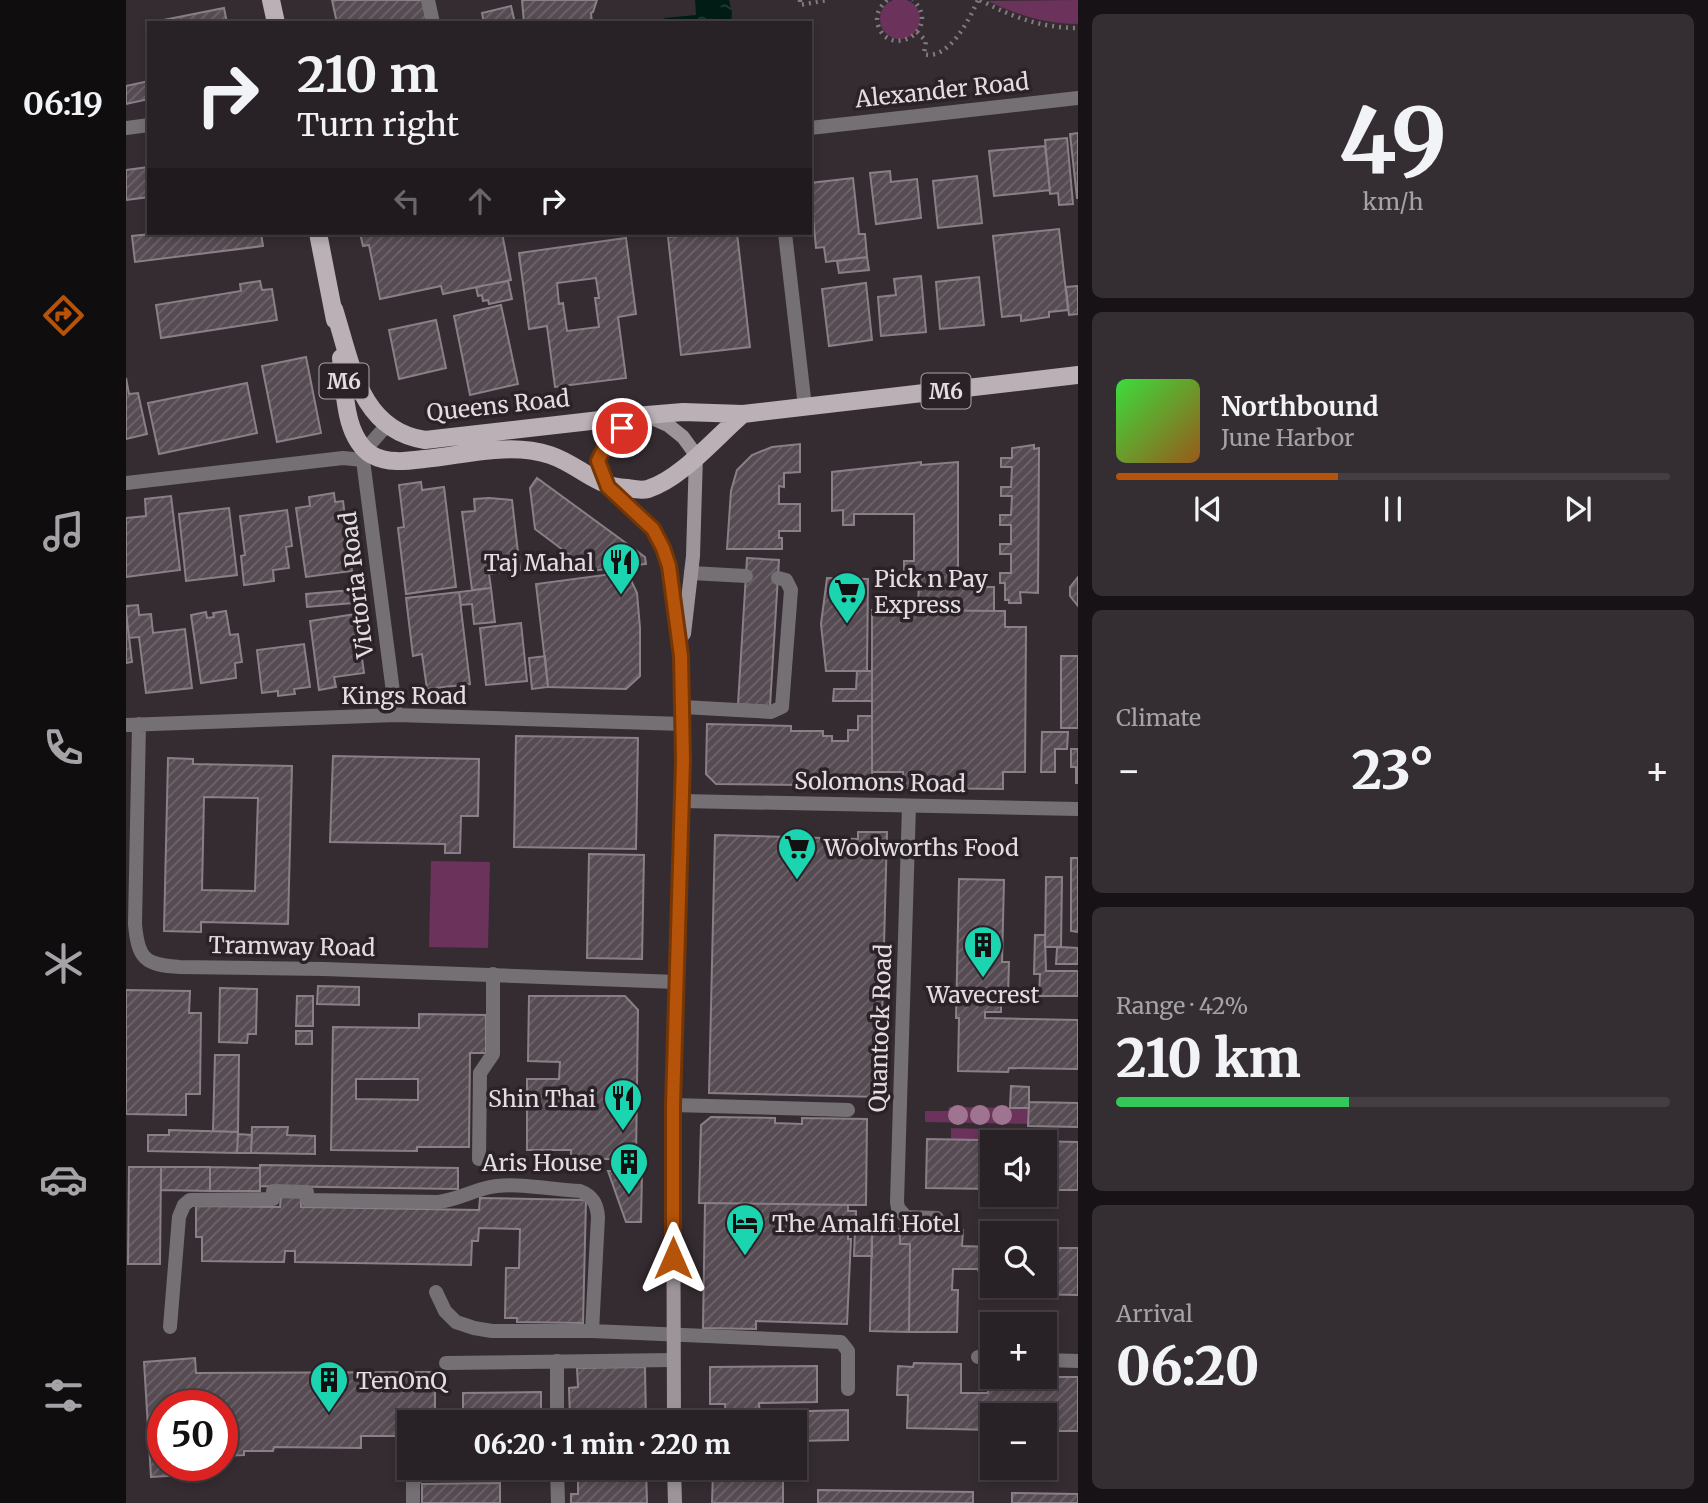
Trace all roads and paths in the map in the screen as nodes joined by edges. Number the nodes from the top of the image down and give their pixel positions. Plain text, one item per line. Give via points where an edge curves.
1 (271, 0) edge
2 (428, 0) edge
3 (800, 0) edge
4 (827, 0) edge
5 (887, 0) edge
6 (913, 0) edge
7 (979, 0) edge
8 (276, 21) edge
9 (433, 21) edge
10 (1078, 28) edge
11 (917, 32) junction
12 (1078, 98) edge
13 (147, 125) edge
14 (126, 128) edge
15 (812, 128) edge
16 (318, 235) edge
17 (785, 235) edge
18 (334, 309) junction
19 (1078, 375) edge
20 (805, 407) junction
21 (743, 414) junction
22 (640, 415) junction
23 (386, 426) junction
24 (364, 455) junction
25 (696, 456) junction
26 (126, 483) edge
27 (608, 487) junction
28 (691, 573) junction
29 (746, 576) dead end
30 (778, 578) dead end
31 (681, 656) junction
32 (682, 707) junction
33 (396, 715) junction
34 (682, 724) junction
35 (133, 725) edge
36 (682, 802) junction
37 (909, 806) junction
38 (1078, 809) edge
39 (493, 974) junction
40 (677, 982) junction
41 (673, 1105) junction
42 (848, 1110) dead end
43 (479, 1159) dead end
44 (937, 1219) dead end
45 (436, 1292) dead end
46 (170, 1327) dead end
47 (592, 1331) junction
48 (673, 1335) junction
49 (673, 1360) junction
50 (1057, 1360) edge
51 (557, 1361) junction
52 (1078, 1361) edge
53 (446, 1363) dead end
54 (848, 1389) dead end
55 (557, 1410) edge
56 (674, 1410) edge
57 (413, 1480) edge
58 (557, 1480) edge
59 (674, 1480) edge
60 (413, 1503) edge
61 (558, 1503) edge
62 (675, 1503) edge

1 - 8 main road
2 - 9 street
3 - 4 path via 800,5
5 - 11 path via 877,14 884,34 905,40
6 - 11 path via 921,11
7 - 10 path via 1024,21
7 - 11 path via 960,34 937,53 924,54 926,41
12 - 15 street, Alexander Road
13 - 14 street
16 - 18 main road, Victoria Road / M6
17 - 20 street
18 - 23 main road, Victoria Road / M6 via 361,390
18 - 24 main road, Victoria Road / M6 via 351,426
19 - 20 main road, Queens Road / M6
20 - 21 main road, Queens Road / M6
21 - 22 main road, Queens Road / M6
21 - 25 main road, Queens Road
22 - 23 main road, Queens Road / M6 via 434,440 412,438
22 - 25 main road via 668,425
22 - 27 main road via 608,440 598,461
23 - 24 street
24 - 26 street, Queens Road
24 - 27 main road, Queens Road via 401,461 530,450 566,462
24 - 33 street, Victoria Road
25 - 27 main road, Queens Road via 667,481 645,490
25 - 28 main road
27 - 31 main road via 653,529 663,548
28 - 29 street
28 - 31 main road
30 - 32 street via 786,580 791,590 782,707 771,712
31 - 32 main road
32 - 34 main road
33 - 34 street, Kings Road
33 - 35 street, Kings Road
34 - 36 main road
35 - 39 street, Tramway Road via 135,924 137,948 151,962 180,967
36 - 37 street, Solomons Road
36 - 40 main road
37 - 38 street, Solomons Road
37 - 44 street, Quantock Road via 897,1202 906,1217
39 - 40 street, Tramway Road
39 - 43 street via 492,1054 480,1073
40 - 41 main road
41 - 42 street
41 - 48 main road
45 - 47 street via 456,1322 474,1328
46 - 47 street via 179,1217 190,1200 273,1199 273,1191 307,1192 307,1200 438,1202 502,1186 590,1194 598,1217
47 - 48 street
48 - 49 main road
48 - 54 street via 841,1342 848,1351
49 - 51 street
49 - 56 main road
50 - 52 street
51 - 53 street
51 - 55 street
57 - 60 street
58 - 61 street
59 - 62 main road

